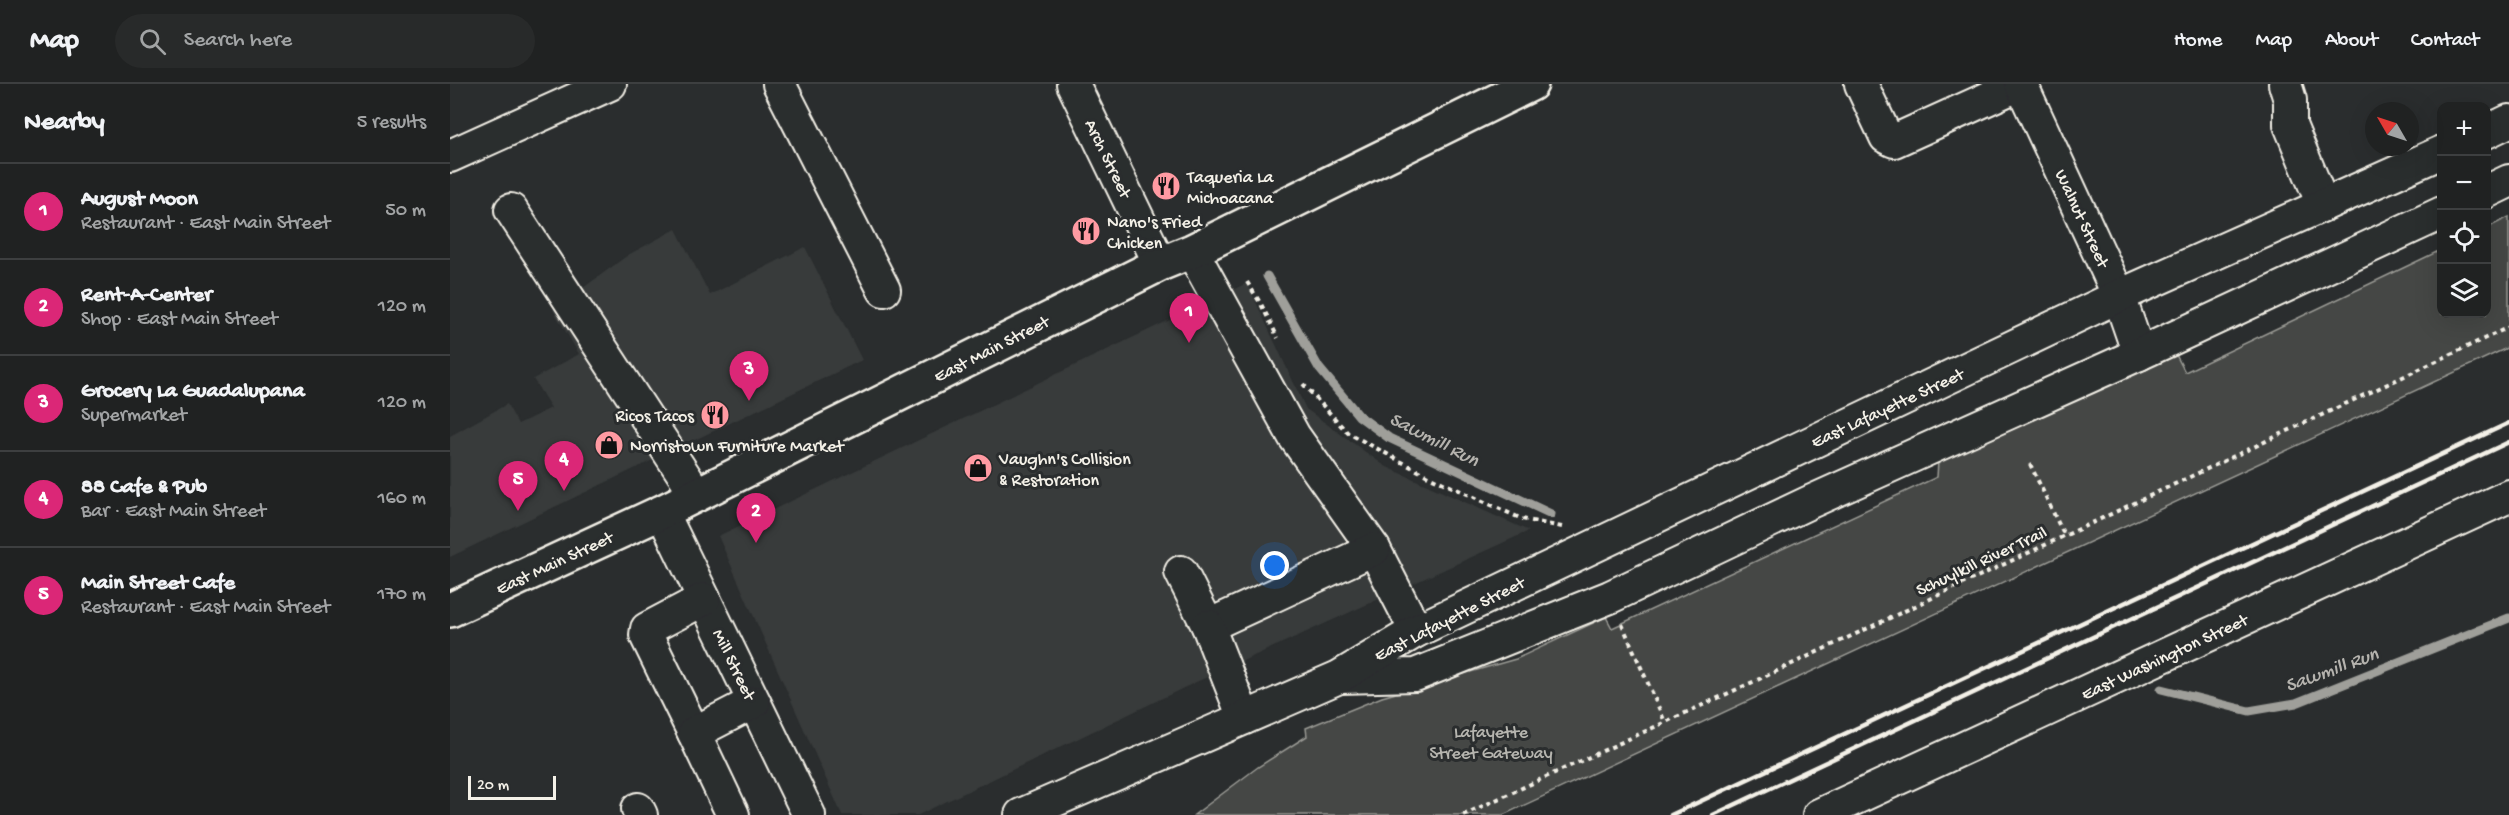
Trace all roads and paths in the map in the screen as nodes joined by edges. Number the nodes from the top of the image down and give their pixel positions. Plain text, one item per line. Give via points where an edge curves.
1 (610, 84) edge
2 (779, 84) edge
3 (1073, 84) edge
4 (1531, 84) edge
5 (1861, 84) edge
6 (2021, 84) edge
7 (2285, 84) edge
8 (2509, 122) edge
9 (2491, 130) edge
10 (2437, 154) edge
11 (450, 156) edge
12 (2509, 181) edge
13 (2491, 190) edge
14 (2323, 205) junction
15 (511, 210) dead end
16 (2437, 215) edge
17 (1192, 251) junction
18 (1160, 264) junction
19 (1242, 279) dead end
20 (884, 290) dead end
21 (2119, 297) junction
22 (2509, 327) edge
23 (1280, 342) dead end
24 (2139, 354) junction
25 (1299, 380) dead end
26 (2030, 464) dead end
27 (696, 495) junction
28 (2509, 496) edge
29 (662, 512) junction
30 (2064, 535) junction
31 (1374, 549) junction
32 (1587, 550) junction
33 (1181, 572) dead end
34 (1610, 597) junction
35 (704, 599) junction
36 (450, 610) edge
37 (1208, 626) junction
38 (1416, 631) junction
39 (1339, 676) junction
40 (754, 702) junction
41 (1244, 718) junction
42 (1665, 722) junction
43 (694, 733) junction
44 (733, 815) edge
45 (808, 815) edge
46 (1021, 815) edge
47 (1463, 815) edge
48 (1819, 815) edge

1 - 11 street
2 - 20 street
3 - 18 street, Arch Street
4 - 17 main road, East Main Street
5 - 6 street via 1886,137 1894,141
6 - 21 street, Walnut Street
7 - 14 street via 2290,100 2290,125
8 - 9 street
10 - 14 street, East Lafayette Street
12 - 13 street
14 - 21 street, East Lafayette Street
15 - 27 street
16 - 24 street, East Lafayette Street
17 - 18 main road, East Main Street
17 - 31 street via 1294,436
18 - 27 main road, East Main Street
19 - 23 path via 1261,304
21 - 24 street, Walnut Street
21 - 32 street, East Lafayette Street
22 - 30 path, Schuylkill River Trail
24 - 34 street, East Lafayette Street
25 - 32 path via 1348,433 1428,476 1522,519 1574,529
26 - 30 path
27 - 29 main road, East Main Street
28 - 48 street, East Washington Street
29 - 35 street, Mill Street
29 - 36 main road, East Main Street
30 - 42 path, Schuylkill River Trail
31 - 37 street
31 - 38 street
32 - 38 street, East Lafayette Street
33 - 37 street
34 - 39 street, East Lafayette Street via 1415,675
34 - 42 path
35 - 40 street, Mill Street
35 - 43 street via 647,629 646,635
37 - 41 street
38 - 39 street, East Lafayette Street
39 - 41 street, East Lafayette Street
40 - 43 street
40 - 45 street, Mill Street
41 - 46 street, East Lafayette Street
42 - 47 path, Schuylkill River Trail
43 - 44 street

